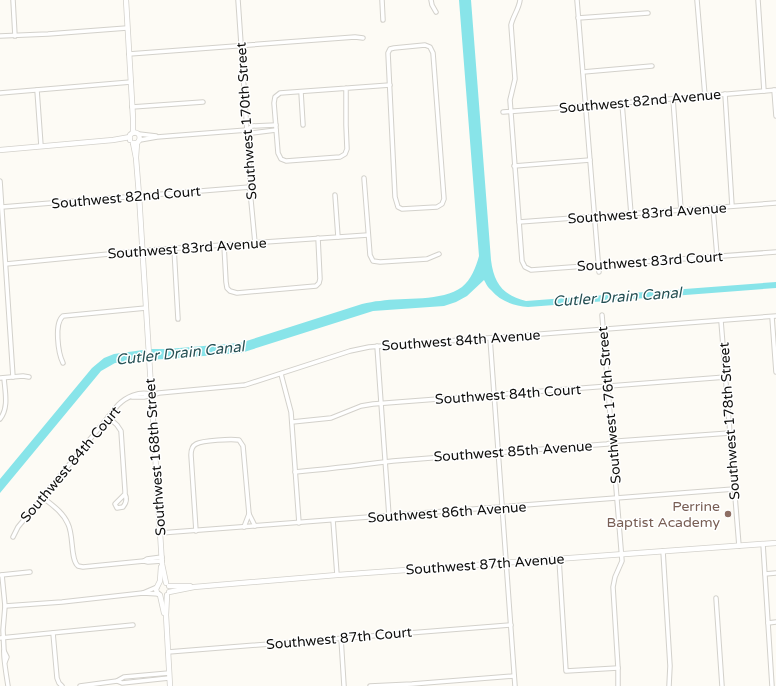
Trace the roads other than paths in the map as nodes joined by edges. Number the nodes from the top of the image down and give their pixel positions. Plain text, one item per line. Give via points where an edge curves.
1 (13, 0) edge
2 (126, 0) edge
3 (238, 0) edge
4 (382, 0) edge
5 (431, 0) edge
6 (520, 0) edge
7 (577, 0) edge
8 (698, 0) edge
9 (758, 0) edge
10 (436, 12) dead end
11 (648, 13) dead end
12 (578, 18) junction
13 (383, 20) dead end
14 (127, 28) junction
15 (0, 36) edge
16 (15, 36) junction
17 (363, 38) dead end
18 (242, 45) junction
19 (129, 54) junction
20 (652, 66) dead end
21 (583, 72) junction
22 (131, 82) junction
23 (390, 85) junction
24 (346, 88) junction
25 (37, 90) junction
26 (775, 90) edge
27 (764, 91) junction
28 (301, 92) junction
29 (0, 93) edge
30 (725, 94) junction
31 (705, 96) junction
32 (673, 99) junction
33 (203, 102) dead end
34 (622, 103) junction
35 (586, 106) junction
36 (132, 107) junction
37 (510, 111) junction
38 (503, 112) dead end
39 (776, 116) edge
40 (276, 125) junction
41 (303, 125) dead end
42 (247, 130) junction
43 (276, 130) junction
44 (157, 136) junction
45 (135, 138) junction
46 (41, 146) junction
47 (0, 150) edge
48 (590, 160) junction
49 (514, 166) junction
50 (364, 178) dead end
51 (0, 181) edge
52 (250, 187) junction
53 (139, 195) junction
54 (335, 195) dead end
55 (776, 203) edge
56 (732, 206) junction
57 (2, 207) junction
58 (713, 208) junction
59 (681, 210) junction
60 (631, 214) junction
61 (594, 216) junction
62 (519, 222) junction
63 (368, 235) junction
64 (338, 237) junction
65 (318, 238) junction
66 (255, 243) junction
67 (224, 244) junction
68 (174, 248) junction
69 (142, 251) junction
70 (776, 252) edge
71 (439, 254) dead end
72 (717, 256) junction
73 (6, 264) junction
74 (598, 265) junction
75 (599, 272) dead end
76 (146, 308) junction
77 (602, 315) dead end
78 (774, 317) edge
79 (178, 319) dead end
80 (721, 321) junction
81 (603, 329) junction
82 (490, 338) junction
83 (377, 346) junction
84 (63, 363) dead end
85 (776, 372) edge
86 (281, 374) junction
87 (13, 377) junction
88 (29, 377) dead end
89 (726, 377) junction
90 (2, 378) edge
91 (608, 386) junction
92 (151, 395) junction
93 (494, 395) junction
94 (381, 404) junction
95 (108, 417) junction
96 (0, 419) edge
97 (292, 422) junction
98 (730, 433) junction
99 (612, 443) junction
100 (498, 452) junction
101 (384, 462) junction
102 (295, 472) junction
103 (734, 490) junction
104 (124, 494) dead end
105 (42, 497) junction
106 (617, 498) junction
107 (503, 508) junction
108 (248, 514) junction
109 (389, 516) junction
110 (333, 520) junction
111 (299, 523) junction
112 (255, 526) junction
113 (244, 527) junction
114 (196, 531) junction
115 (160, 533) junction
116 (13, 537) dead end
117 (776, 543) edge
118 (763, 544) junction
119 (739, 546) junction
120 (663, 551) junction
121 (622, 554) junction
122 (559, 559) junction
123 (162, 560) junction
124 (507, 563) junction
125 (30, 572) dead end
126 (776, 573) edge
127 (765, 574) junction
128 (1, 575) edge
129 (337, 575) junction
130 (168, 584) junction
131 (158, 585) junction
132 (194, 587) junction
133 (143, 593) junction
134 (168, 594) junction
135 (159, 595) junction
136 (716, 598) dead end
137 (5, 606) junction
138 (166, 615) junction
139 (776, 622) edge
140 (768, 623) junction
141 (133, 625) dead end
142 (511, 625) junction
143 (53, 633) junction
144 (2, 638) edge
145 (341, 638) junction
146 (168, 652) junction
147 (618, 668) junction
148 (776, 671) edge
149 (771, 672) junction
150 (169, 676) junction
151 (514, 676) junction
152 (61, 685) edge
153 (8, 686) edge
154 (80, 686) edge
155 (170, 686) edge
156 (344, 686) edge
157 (370, 686) edge
158 (515, 686) edge
159 (618, 686) edge
160 (669, 686) edge
161 (722, 686) edge
162 (772, 686) edge

1 - 16 street
2 - 14 street, Southwest 168th Street
3 - 18 street, Southwest 170th Street
4 - 13 street
5 - 10 street
6 - 37 street via 511,25 515,79 510,97
7 - 12 street
8 - 31 street
9 - 27 street
11 - 12 street
12 - 21 street
14 - 16 street
14 - 19 street, Southwest 168th Street
15 - 16 street
17 - 18 street
18 - 19 street
18 - 42 street, Southwest 170th Street
19 - 22 street, Southwest 168th Street
20 - 21 street
21 - 35 street
22 - 25 street
22 - 36 street, Southwest 168th Street
23 - 23 street via 395,197 398,207 434,207 442,204 444,196 440,142 430,47 425,45 390,49
23 - 24 street
24 - 28 street
24 - 43 street via 345,154 286,161 281,159 278,153
25 - 29 street
25 - 46 street
26 - 27 street, Southwest 82nd Avenue
26 - 39 street
27 - 30 street, Southwest 82nd Avenue
28 - 40 street via 276,95
28 - 41 street
30 - 31 street, Southwest 82nd Avenue
30 - 56 street
31 - 32 street, Southwest 82nd Avenue
32 - 34 street, Southwest 82nd Avenue
32 - 59 street
33 - 36 street
34 - 35 street, Southwest 82nd Avenue
34 - 60 street
35 - 37 street, Southwest 82nd Avenue
35 - 48 street
36 - 45 street, Southwest 168th Street
37 - 38 street, Southwest 82nd Avenue
37 - 49 street
40 - 42 street via 252,126
40 - 43 street
42 - 43 street via 252,133
42 - 44 street
42 - 52 street, Southwest 170th Street
44 - 45 street
44 - 45 street
45 - 46 street
45 - 53 street, Southwest 168th Street
46 - 47 street
48 - 49 street
48 - 61 street
49 - 62 street
50 - 63 street
51 - 57 street
52 - 53 street, Southwest 82nd Court
52 - 66 street, Southwest 170th Street
53 - 57 street, Southwest 82nd Court
53 - 69 street, Southwest 168th Street
54 - 64 street
55 - 56 street, Southwest 83rd Avenue
56 - 58 street, Southwest 83rd Avenue
57 - 73 street
58 - 59 street, Southwest 83rd Avenue
58 - 72 street
59 - 60 street, Southwest 83rd Avenue
60 - 61 street, Southwest 83rd Avenue
61 - 62 street, Southwest 83rd Avenue
61 - 74 street
62 - 74 street, Southwest 83rd Court via 522,261 525,267 531,270
63 - 64 street, Southwest 83rd Avenue
63 - 71 street via 373,261 428,259
64 - 65 street, Southwest 83rd Avenue
65 - 66 street, Southwest 83rd Avenue
65 - 67 street via 318,285 237,293 228,290
66 - 67 street, Southwest 83rd Avenue
67 - 68 street, Southwest 83rd Avenue
68 - 69 street, Southwest 83rd Avenue
68 - 79 street
69 - 73 street, Southwest 83rd Avenue
69 - 76 street, Southwest 168th Street
70 - 72 street, Southwest 83rd Court
72 - 74 street, Southwest 83rd Court
73 - 87 street
74 - 75 street
76 - 84 street via 61,317 58,326 60,356
76 - 92 street, Southwest 168th Street
77 - 81 street, Southwest 176th Street
78 - 80 street, Southwest 84th Avenue
78 - 85 street
80 - 81 street, Southwest 84th Avenue
80 - 89 street, Southwest 178th Street
81 - 82 street, Southwest 84th Avenue
81 - 91 street, Southwest 176th Street
82 - 83 street, Southwest 84th Avenue
82 - 93 street
83 - 86 street, Southwest 84th Avenue via 354,350
83 - 94 street
86 - 92 street, Southwest 84th Avenue via 240,386
86 - 97 street
87 - 88 street
87 - 90 street
89 - 91 street, Southwest 84th Court
89 - 98 street, Southwest 178th Street
90 - 96 street via 6,404
91 - 93 street, Southwest 84th Court
91 - 99 street, Southwest 176th Street
92 - 95 street, Southwest 84th Court via 132,397 121,402
92 - 115 street, Southwest 168th Street
93 - 94 street, Southwest 84th Court
93 - 100 street
94 - 97 street, Southwest 84th Court via 364,405 326,419
94 - 101 street
95 - 104 street via 118,425 122,436
95 - 105 street, Southwest 84th Court
97 - 102 street
98 - 99 street, Southwest 85th Avenue
98 - 103 street, Southwest 178th Street
99 - 100 street, Southwest 85th Avenue
99 - 106 street, Southwest 176th Street
100 - 101 street, Southwest 85th Avenue
100 - 107 street
101 - 102 street, Southwest 85th Avenue
101 - 109 street
102 - 111 street
103 - 106 street, Southwest 86th Avenue
103 - 119 street, Southwest 178th Street
105 - 116 street, Southwest 84th Court
105 - 123 street via 63,515 69,524 73,558 78,566 147,559
106 - 107 street, Southwest 86th Avenue
106 - 121 street, Southwest 176th Street
107 - 109 street, Southwest 86th Avenue
107 - 124 street
108 - 112 street
108 - 113 street
108 - 114 street via 245,456 241,441 236,439 200,442 192,448 191,455
109 - 110 street, Southwest 86th Avenue
110 - 111 street, Southwest 86th Avenue
110 - 129 street
111 - 112 street, Southwest 86th Avenue
112 - 113 street, Southwest 86th Avenue
113 - 114 street, Southwest 86th Avenue
114 - 115 street, Southwest 86th Avenue
115 - 123 street, Southwest 168th Street
117 - 118 street, Southwest 87th Avenue
118 - 119 street, Southwest 87th Avenue
118 - 127 street
119 - 120 street, Southwest 87th Avenue
120 - 121 street, Southwest 87th Avenue
120 - 160 street
121 - 122 street, Southwest 87th Avenue
121 - 147 street, Southwest 176th Street via 613,591
122 - 124 street, Southwest 87th Avenue
122 - 147 street via 566,671
123 - 130 street, Southwest 168th Street
123 - 131 street, Southwest 168th Street
124 - 129 street, Southwest 87th Avenue
124 - 142 street
125 - 128 street
126 - 127 street
127 - 140 street
128 - 137 street
129 - 132 street, Southwest 87th Avenue
130 - 131 street, Southwest 87th Avenue
130 - 132 street, Southwest 87th Avenue
130 - 134 street, Southwest 168th Street
131 - 133 street
131 - 135 street
132 - 134 street, Southwest 87th Avenue
133 - 135 street
133 - 137 street
134 - 135 street, Southwest 87th Avenue
134 - 138 street
135 - 138 street
136 - 161 street
137 - 144 street
138 - 146 street
139 - 140 street
140 - 149 street
141 - 143 street
142 - 145 street, Southwest 87th Court
142 - 151 street
143 - 144 street
143 - 152 street
144 - 153 street
145 - 146 street, Southwest 87th Court
145 - 156 street
146 - 150 street
147 - 159 street, Southwest 176th Street
148 - 149 street
149 - 162 street
150 - 154 street via 124,677 117,681
150 - 155 street
151 - 157 street
151 - 158 street

